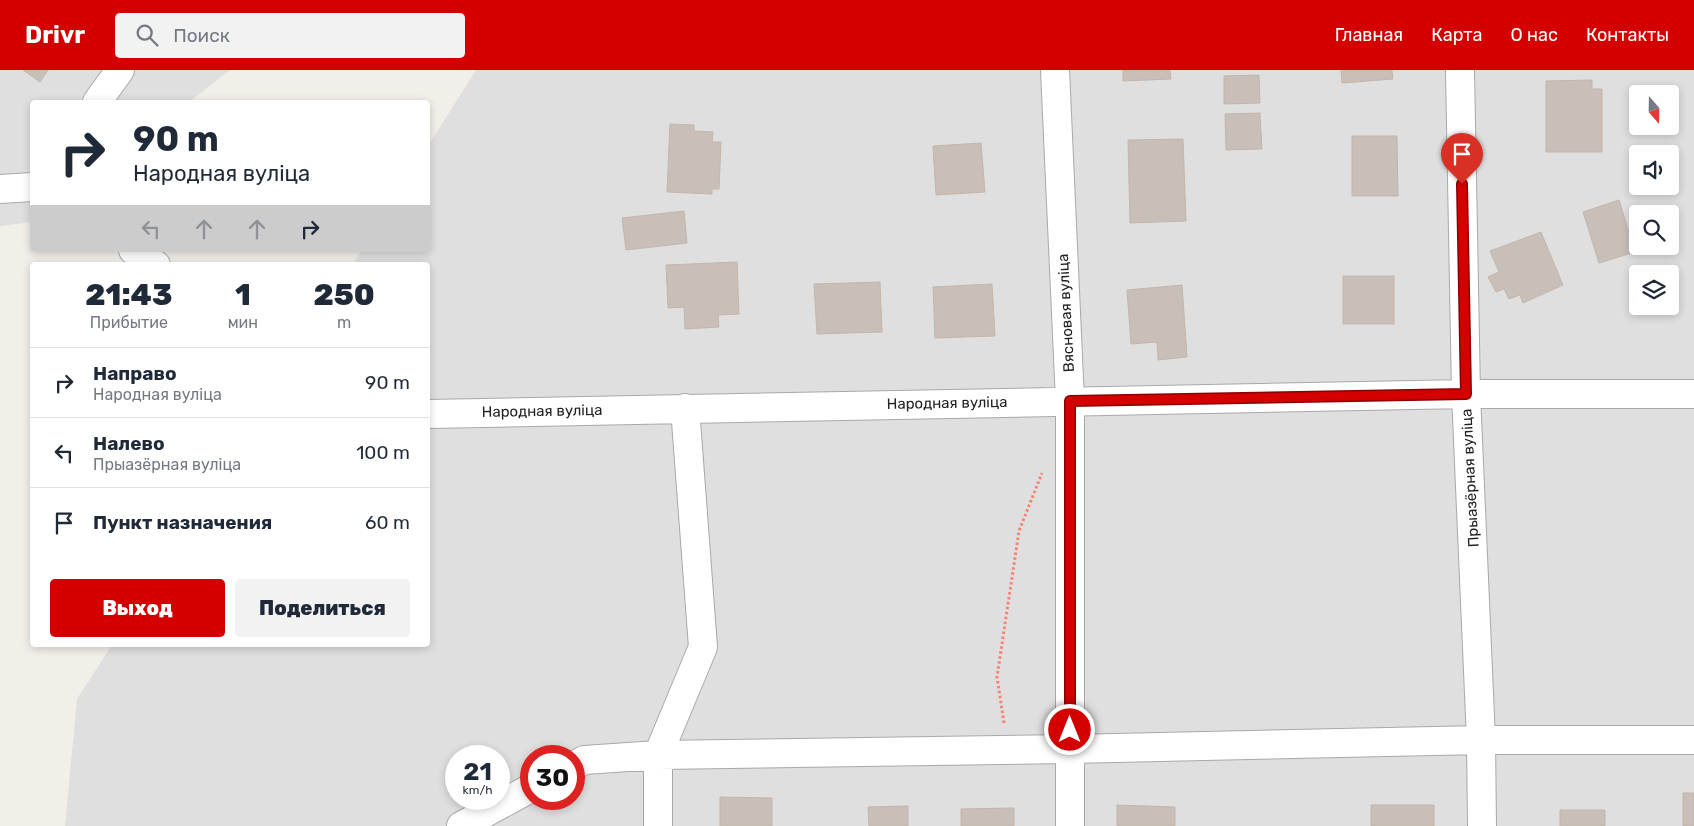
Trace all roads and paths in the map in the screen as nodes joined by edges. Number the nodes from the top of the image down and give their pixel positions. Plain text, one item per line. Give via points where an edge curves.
1 (120, 70) edge
2 (1055, 70) edge
3 (1460, 70) edge
4 (98, 100) edge
5 (30, 187) edge
6 (0, 189) edge
7 (136, 252) edge
8 (151, 262) edge
9 (1466, 394) junction
10 (1694, 394) edge
11 (1070, 401) junction
12 (685, 408) junction
13 (430, 414) edge
14 (1043, 470) dead end
15 (1481, 740) junction
16 (1694, 740) edge
17 (1070, 749) junction
18 (1007, 750) junction
19 (658, 755) junction
20 (585, 760) edge
21 (520, 794) edge
22 (461, 826) edge
23 (658, 826) edge
24 (1070, 826) edge
25 (1482, 826) edge

1 - 4 street
2 - 11 street, Вясновая вуліца
3 - 9 street, Прыазёрная вуліца
5 - 6 street
7 - 8 street
9 - 10 street, Народная вуліца
9 - 11 street, Народная вуліца
9 - 15 street, Прыазёрная вуліца
11 - 12 street, Народная вуліца
11 - 17 street, Вясновая вуліца
12 - 13 street, Народная вуліца
12 - 19 street via 704,647
14 - 18 path via 1019,531 997,677
15 - 16 street
15 - 17 street
15 - 25 street, Прыазёрная вуліца
17 - 18 street
17 - 24 street, Вясновая вуліца
18 - 19 street
19 - 20 street
19 - 23 street
21 - 22 street

